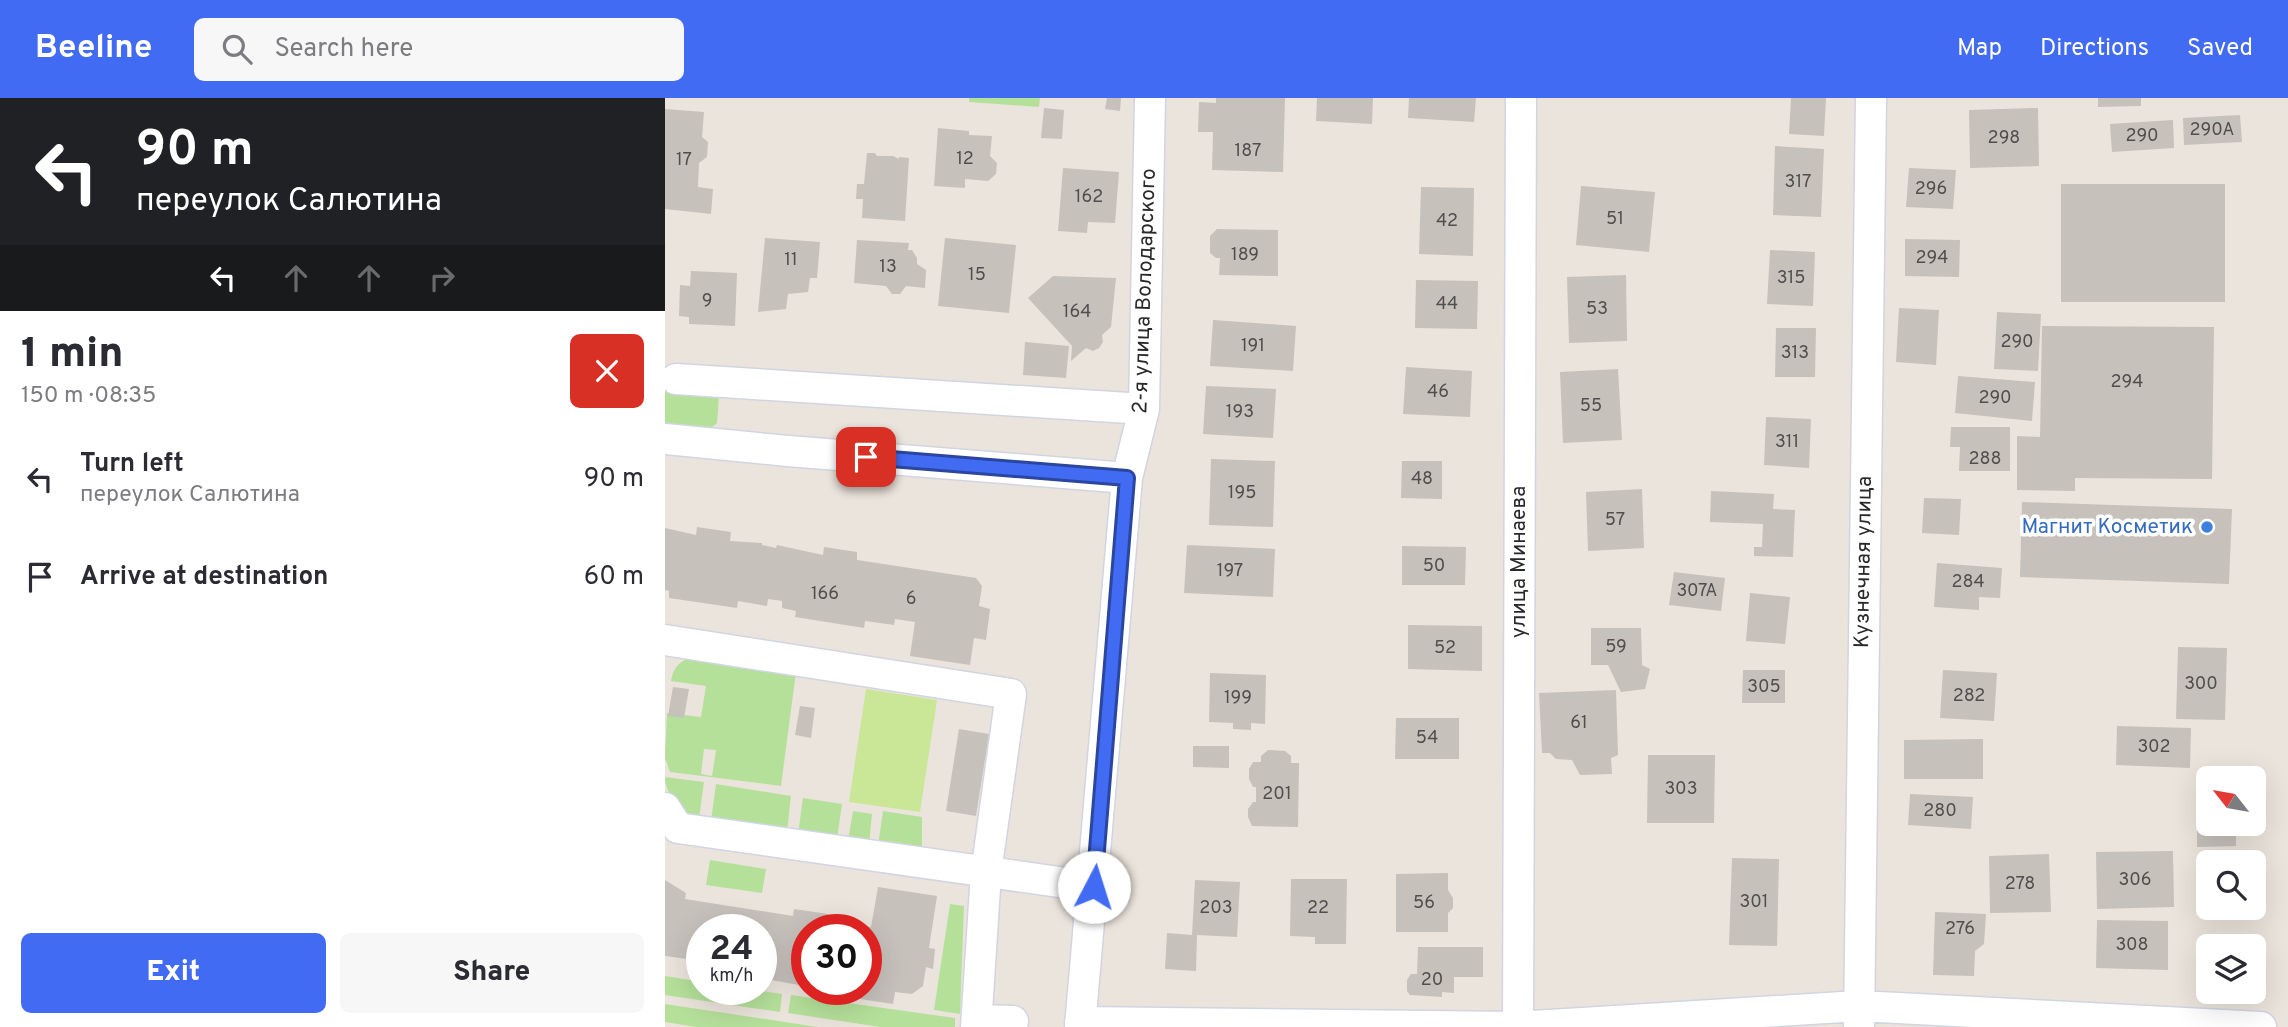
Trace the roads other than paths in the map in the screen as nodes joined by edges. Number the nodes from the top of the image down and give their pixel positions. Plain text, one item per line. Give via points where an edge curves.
1 (1150, 98) edge
2 (1521, 98) edge
3 (1871, 98) edge
4 (676, 379) dead end
5 (1144, 409) junction
6 (665, 439) edge
7 (1127, 478) junction
8 (665, 640) edge
9 (665, 808) edge
10 (986, 873) junction
11 (1094, 887) junction
12 (1859, 1017) edge
13 (977, 1024) edge
14 (1080, 1025) edge
15 (1013, 1027) edge
16 (1518, 1027) edge
17 (2261, 1027) edge

1 - 5 street, 2-я улица Володарского
2 - 16 street, улица Минаева
3 - 12 street, Кузнечная улица
4 - 5 street
5 - 7 street, 2-я улица Володарского
6 - 7 street
7 - 11 street, 2-я улица Володарского
8 - 10 street via 1023,696
9 - 10 street via 678,828
10 - 11 street
10 - 13 street
11 - 14 street, 2-я улица Володарского
12 - 16 street
12 - 17 street
13 - 15 street via 1013,1021
14 - 16 street

